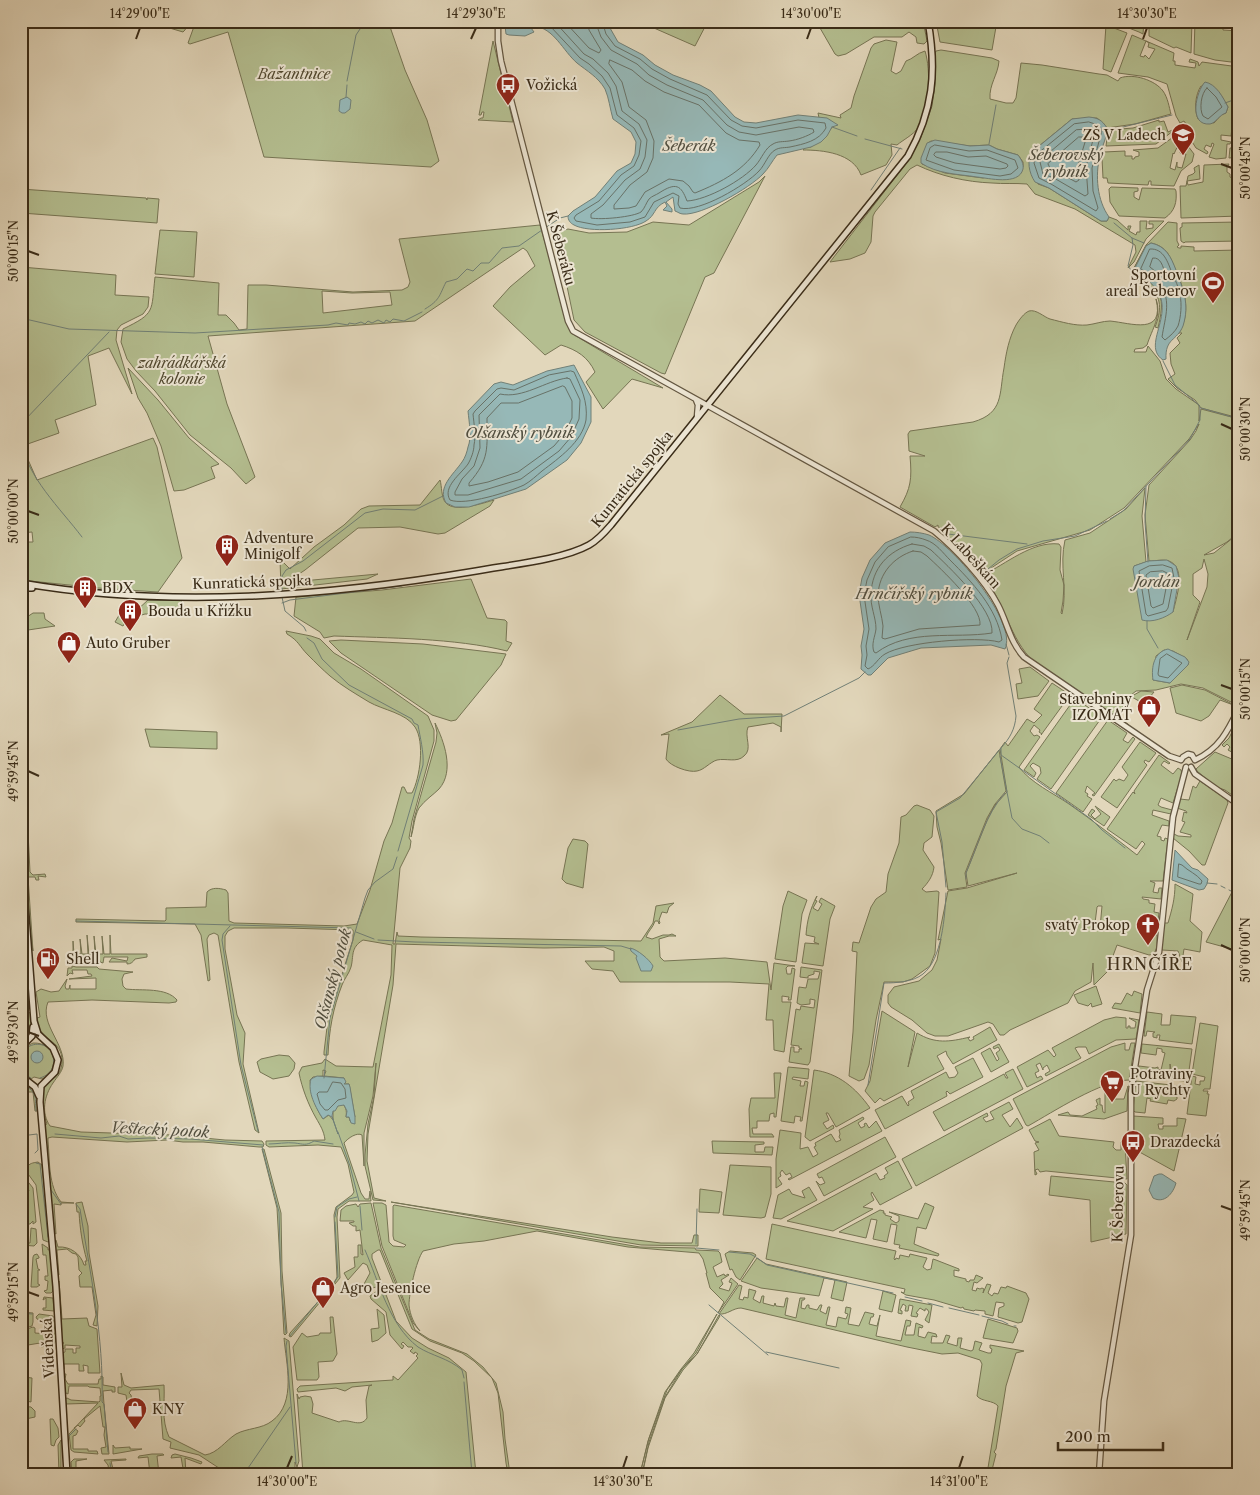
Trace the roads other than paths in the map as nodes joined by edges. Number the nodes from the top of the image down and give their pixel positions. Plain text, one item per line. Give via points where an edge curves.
1 (498, 21) edge
2 (928, 21) edge
3 (714, 395) junction
4 (696, 400) junction
5 (707, 406) junction
6 (718, 412) junction
7 (697, 417) junction
8 (21, 586) edge
9 (48, 588) junction
10 (1239, 708) edge
11 (1181, 760) junction
12 (1195, 760) junction
13 (1188, 767) junction
14 (1239, 805) edge
15 (21, 852) edge
16 (34, 1021) junction
17 (47, 1042) junction
18 (27, 1043) junction
19 (21, 1047) edge
20 (21, 1076) edge
21 (27, 1080) junction
22 (47, 1080) junction
23 (40, 1102) junction
24 (67, 1474) edge
25 (1099, 1474) edge

1 - 4 street, K Šeberáku via 501,61 573,331
2 - 3 main road, Kunratická spojka via 932,87 922,128 908,156
3 - 5 main road, Kunratická spojka
3 - 6 street via 712,403
4 - 5 street, K Šeberáku
4 - 7 street
5 - 6 street, K Labeškám
5 - 7 main road, Kunratická spojka
6 - 11 street, K Labeškám via 934,531 990,592 1022,655 1169,756
7 - 9 main road, Kunratická spojka via 611,524 595,541 577,550 442,576 367,587 274,595 161,596
8 - 9 main road, Kunratická spojka
8 - 9 main road, Kunratická spojka
10 - 12 street via 1221,741
11 - 12 street via 1188,754
11 - 13 street
12 - 13 street via 1194,765
13 - 14 street
13 - 25 street, K Šeberovu via 1172,821 1159,952 1147,990 1131,1093 1131,1230 1102,1416
15 - 16 main road, Vídeňská
16 - 17 main road, Vídeňská via 37,1032
16 - 18 main road, Vídeňská via 33,1035
17 - 18 main road
17 - 22 main road, Vídeňská via 54,1049 58,1061 55,1072
18 - 19 main road
20 - 21 main road, Vídeňská
21 - 22 main road via 37,1083
21 - 23 main road, Vídeňská via 36,1090
22 - 23 main road, Vídeňská via 41,1088
23 - 24 main road, Vídeňská via 56,1287

